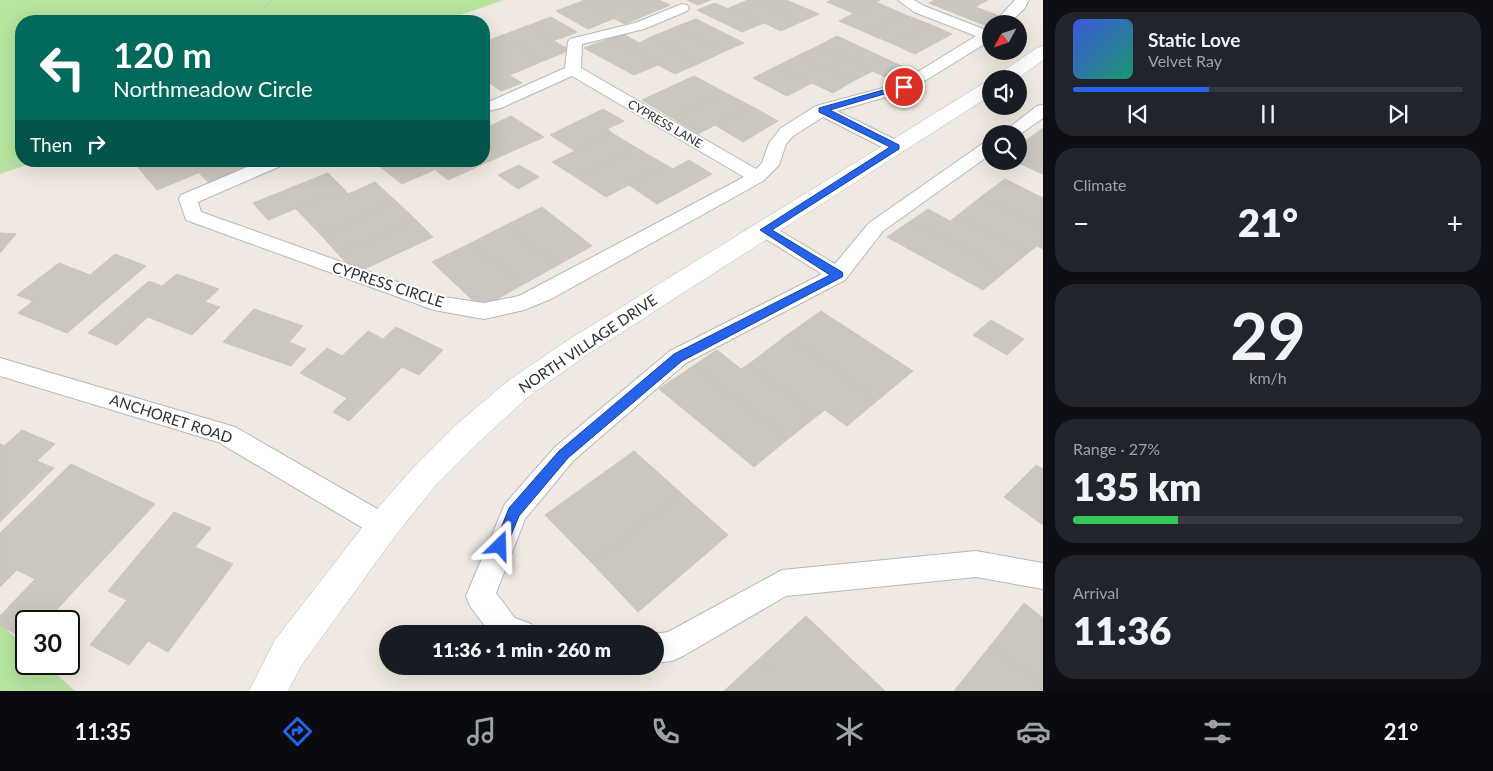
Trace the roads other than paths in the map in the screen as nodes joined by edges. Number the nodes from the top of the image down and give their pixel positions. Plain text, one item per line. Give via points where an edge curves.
1 (905, 0) edge
2 (1022, 0) edge
3 (682, 8) dead end
4 (1010, 15) edge
5 (982, 28) edge
6 (982, 38) edge
7 (1043, 52) edge
8 (573, 70) junction
9 (1017, 70) edge
10 (982, 93) edge
11 (490, 106) edge
12 (822, 110) junction
13 (1043, 110) edge
14 (1022, 125) edge
15 (896, 147) junction
16 (982, 152) edge
17 (264, 167) edge
18 (757, 177) junction
19 (765, 230) junction
20 (838, 275) junction
21 (0, 367) edge
22 (383, 526) junction
23 (1043, 576) edge
24 (502, 625) edge
25 (664, 647) edge
26 (268, 691) edge

1 - 5 street via 919,9
2 - 4 street, CYPRESS CIRCLE
3 - 8 street via 639,26 575,42
6 - 12 street, CYPRESS CIRCLE via 904,87
7 - 9 street
8 - 11 street
8 - 18 street, CYPRESS LANE
10 - 15 street, NORTH VILLAGE DRIVE
12 - 15 street
12 - 18 street, CYPRESS CIRCLE via 787,132 778,143 770,165
13 - 14 street
15 - 19 street, NORTH VILLAGE DRIVE
16 - 20 street via 876,227
17 - 18 street, CYPRESS CIRCLE via 188,199 193,216 434,303 484,311 544,294
19 - 20 street
19 - 22 street, NORTH VILLAGE DRIVE via 575,349 518,389 424,477
20 - 24 street via 678,358 564,454 514,512 480,596
21 - 22 street, ANCHORET ROAD via 226,434
22 - 26 street, NORTH VILLAGE DRIVE via 288,653
23 - 25 street via 976,564 782,583 672,646

